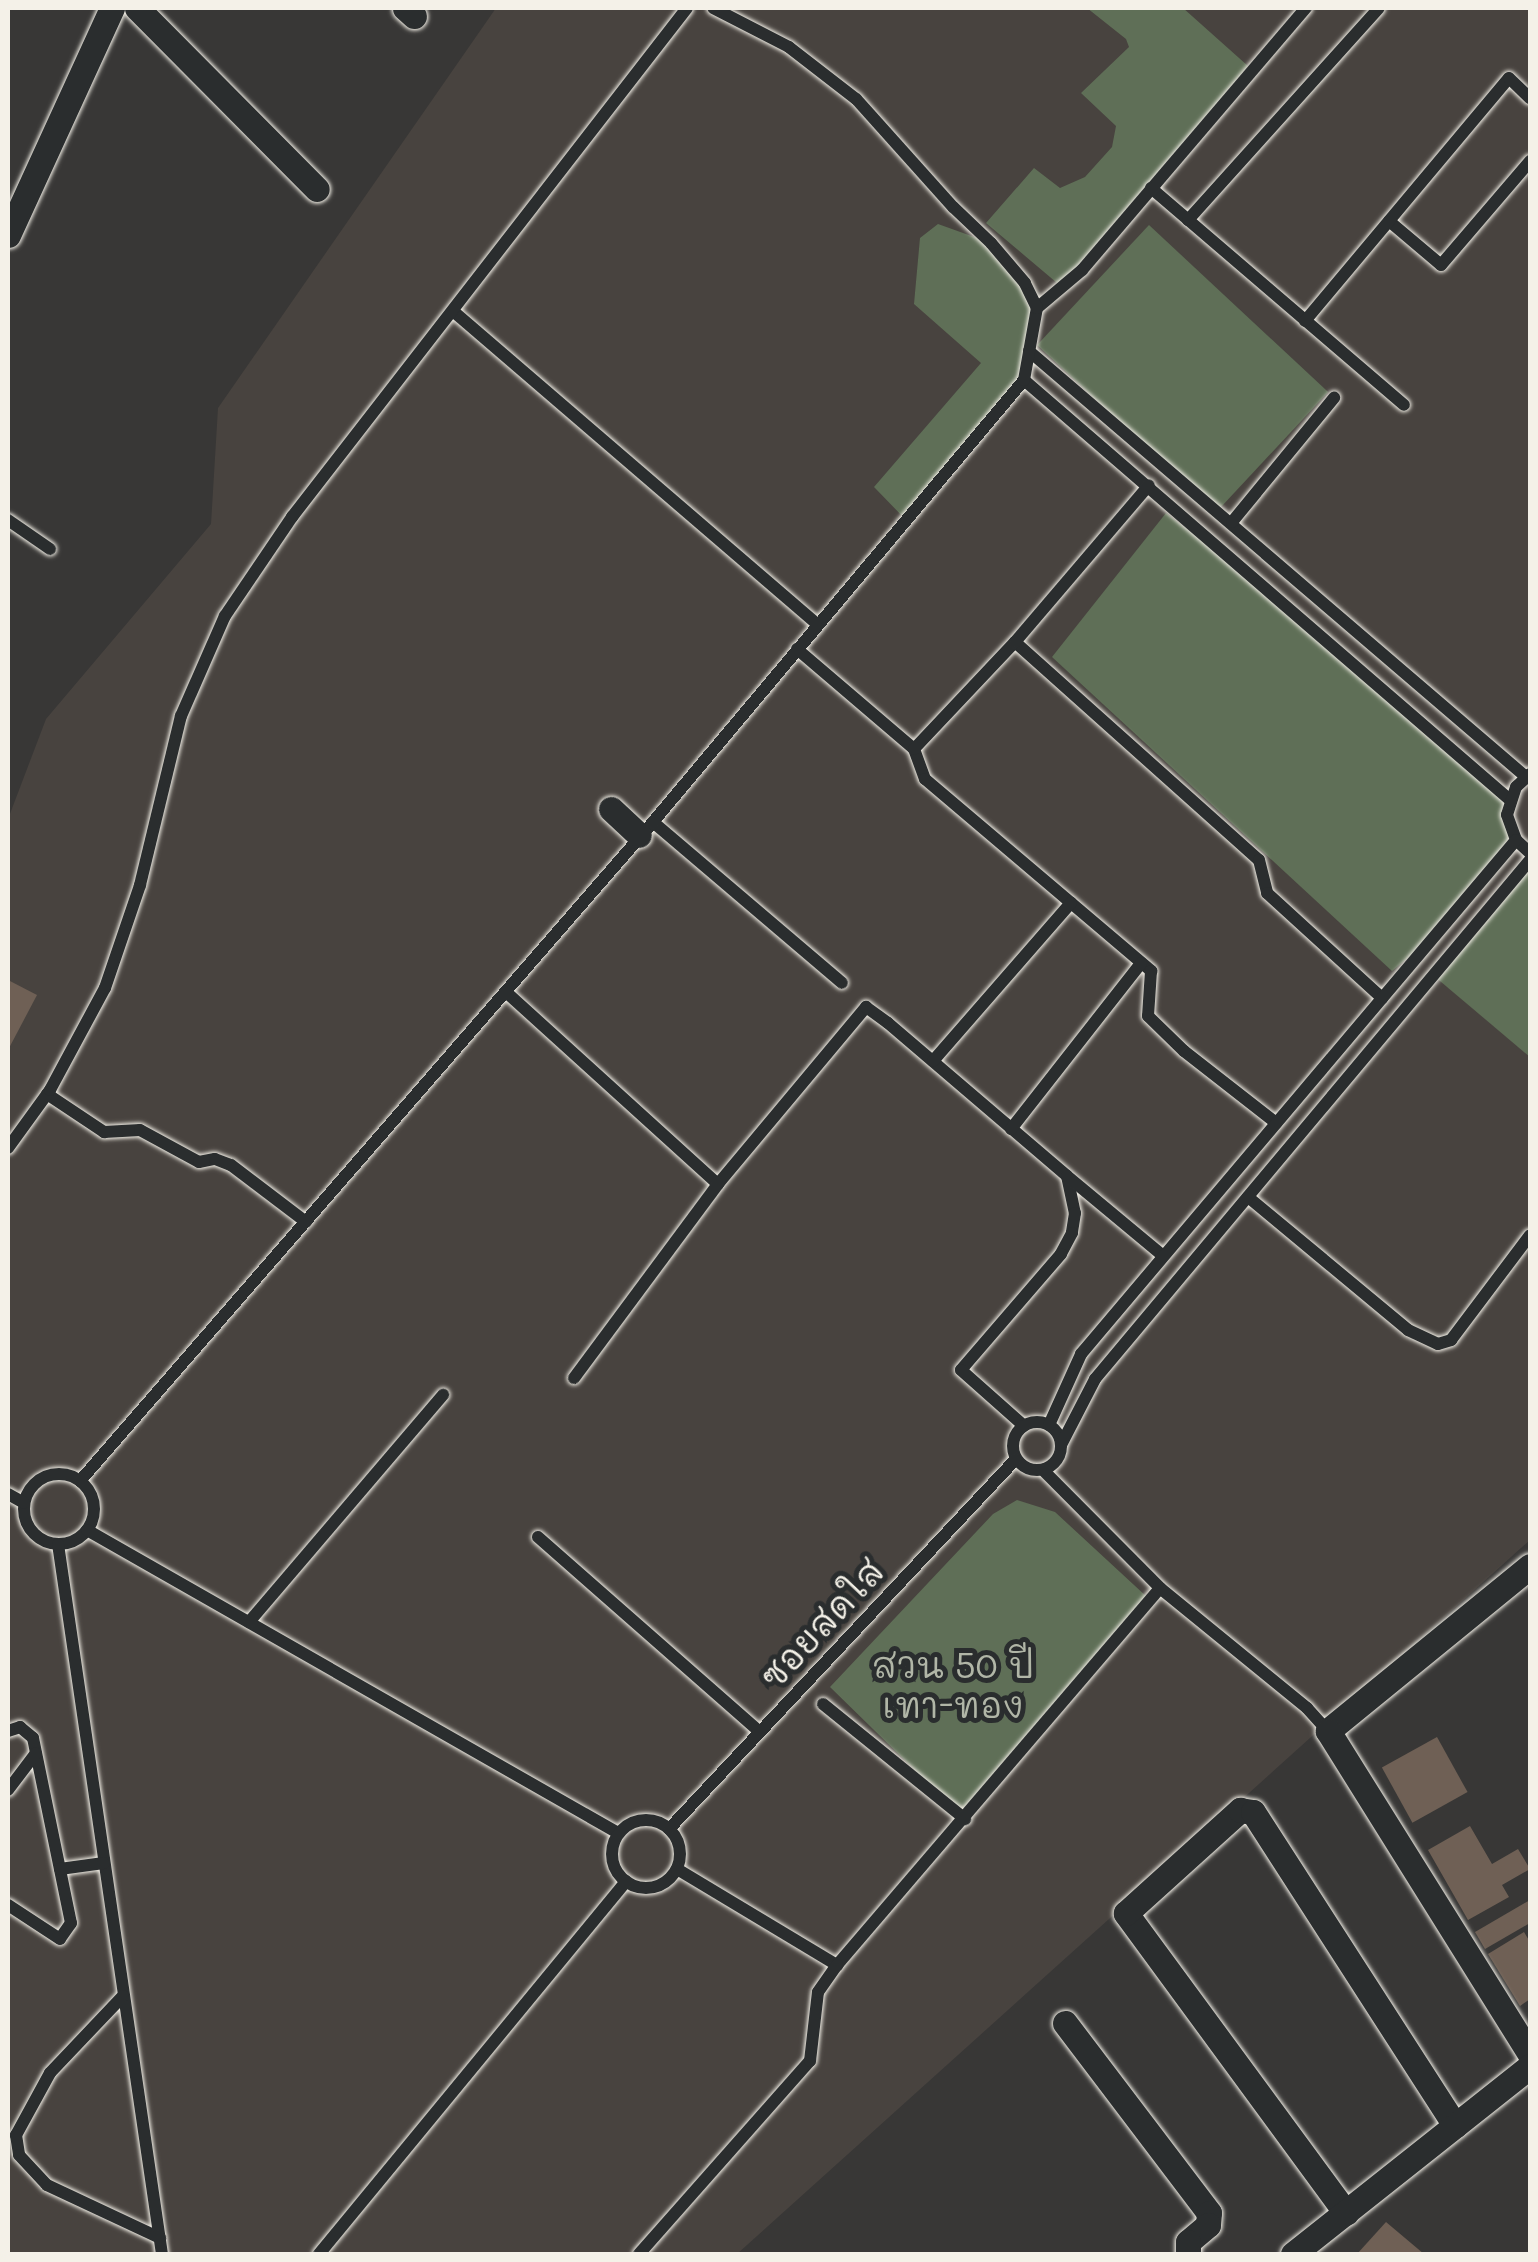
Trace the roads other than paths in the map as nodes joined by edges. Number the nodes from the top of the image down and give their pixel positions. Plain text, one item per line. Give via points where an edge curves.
1 (112, 8) edge
2 (136, 8) edge
3 (687, 8) edge
4 (713, 8) edge
5 (1306, 8) edge
6 (1379, 8) edge
7 (1530, 98) edge
8 (1530, 161) edge
9 (317, 188) dead end
10 (1151, 188) junction
11 (1188, 220) junction
12 (1389, 221) junction
13 (8, 236) edge
14 (1037, 308) junction
15 (453, 311) junction
16 (1306, 321) junction
17 (1029, 351) junction
18 (1024, 380) junction
19 (1334, 398) dead end
20 (1404, 405) dead end
21 (1148, 485) junction
22 (8, 520) edge
23 (1232, 522) junction
24 (50, 550) dead end
25 (818, 625) junction
26 (1015, 642) junction
27 (797, 649) junction
28 (914, 749) junction
29 (1528, 776) edge
30 (1510, 800) junction
31 (612, 809) dead end
32 (646, 828) junction
33 (1516, 840) junction
34 (1530, 857) edge
35 (1070, 903) junction
36 (1141, 963) junction
37 (842, 982) dead end
38 (506, 992) junction
39 (1382, 998) junction
40 (933, 1061) junction
41 (47, 1094) junction
42 (1276, 1123) junction
43 (1012, 1130) junction
44 (8, 1148) edge
45 (1067, 1176) junction
46 (718, 1184) junction
47 (1248, 1197) junction
48 (306, 1222) junction
49 (1530, 1235) edge
50 (1162, 1255) junction
51 (574, 1378) dead end
52 (442, 1395) dead end
53 (1049, 1425) junction
54 (1024, 1426) junction
55 (1062, 1446) junction
56 (1016, 1459) junction
57 (1043, 1470) junction
58 (80, 1482) junction
59 (8, 1494) edge
60 (24, 1503) junction
61 (87, 1530) junction
62 (538, 1537) dead end
63 (58, 1544) junction
64 (1530, 1566) edge
65 (1160, 1588) junction
66 (248, 1622) junction
67 (823, 1704) dead end
68 (8, 1730) edge
69 (760, 1732) junction
70 (1328, 1732) junction
71 (36, 1752) junction
72 (8, 1790) edge
73 (965, 1819) junction
74 (670, 1829) junction
75 (618, 1834) junction
76 (104, 1863) junction
77 (60, 1869) junction
78 (676, 1870) junction
79 (626, 1881) junction
80 (8, 1905) edge
81 (837, 1965) junction
82 (123, 1996) junction
83 (1064, 2023) dead end
84 (1530, 2054) edge
85 (1530, 2066) edge
86 (1455, 2126) junction
87 (1346, 2213) junction
88 (160, 2238) junction
89 (162, 2254) edge
90 (319, 2254) edge
91 (640, 2254) edge
92 (1188, 2254) edge
93 (1296, 2254) edge

1 - 13 street
2 - 9 street
3 - 15 lane
4 - 14 lane via 789,47 856,99 991,243
5 - 10 lane
6 - 11 lane
7 - 12 lane via 1508,78
8 - 12 lane via 1441,266
10 - 11 lane
10 - 14 lane via 1082,270
11 - 16 lane
12 - 16 lane
14 - 17 lane
15 - 25 lane
15 - 41 lane via 292,517 225,616 180,716 140,885 106,988
16 - 20 lane
17 - 18 lane
17 - 23 lane
18 - 21 lane
18 - 25 lane
19 - 23 lane
21 - 26 lane
21 - 30 lane
22 - 24 lane
23 - 29 lane
25 - 27 lane
26 - 28 lane
26 - 39 lane via 1258,860 1267,893
27 - 28 lane
27 - 32 lane
28 - 35 lane via 925,779
29 - 30 lane
30 - 33 lane
31 - 32 street
32 - 37 lane
32 - 38 lane
33 - 34 lane
33 - 39 lane
34 - 47 lane
35 - 36 lane
35 - 40 lane
36 - 42 lane via 1150,971 1148,1016
36 - 43 lane
38 - 46 lane
38 - 48 lane
39 - 42 lane
40 - 43 lane
40 - 46 lane via 866,1007
41 - 44 lane
41 - 48 lane via 104,1132 140,1130 199,1162 231,1165
42 - 50 lane
43 - 45 lane
45 - 50 lane
45 - 54 lane via 1074,1212 1062,1254 961,1370
46 - 51 lane
47 - 49 lane via 1408,1330 1438,1344 1451,1340
47 - 55 lane via 1095,1379
48 - 58 lane
50 - 53 lane via 1081,1354
52 - 66 lane
53 - 54 lane
53 - 55 lane
54 - 56 lane, ซอยสดใส via 1013,1444
55 - 57 lane via 1057,1461
56 - 57 lane
56 - 69 lane, ซอยสดใส
57 - 65 lane
58 - 60 lane via 57,1474 44,1478
58 - 61 lane via 94,1510
59 - 60 lane
60 - 63 lane via 31,1530
61 - 63 lane
61 - 66 lane
62 - 69 lane
63 - 76 lane
64 - 70 street
65 - 70 lane
65 - 73 lane
66 - 75 lane
67 - 73 lane
68 - 71 lane via 26,1730
69 - 74 lane, ซอยสดใส
70 - 84 street
71 - 72 lane
71 - 77 lane
73 - 81 lane
74 - 75 lane via 636,1820
74 - 78 lane via 680,1853
75 - 79 lane via 612,1856
76 - 77 lane
76 - 82 lane
77 - 80 lane via 71,1923 60,1940
78 - 79 lane via 648,1888
78 - 81 lane
79 - 90 lane
81 - 91 lane via 818,1992 810,2061
82 - 88 lane
82 - 88 lane via 50,2073 16,2135 19,2155 47,2185
83 - 92 street via 1209,2213 1208,2225 1188,2242
85 - 86 street
86 - 87 street
86 - 87 street via 1253,1812 1240,1810 1126,1913
87 - 93 street
88 - 89 lane

